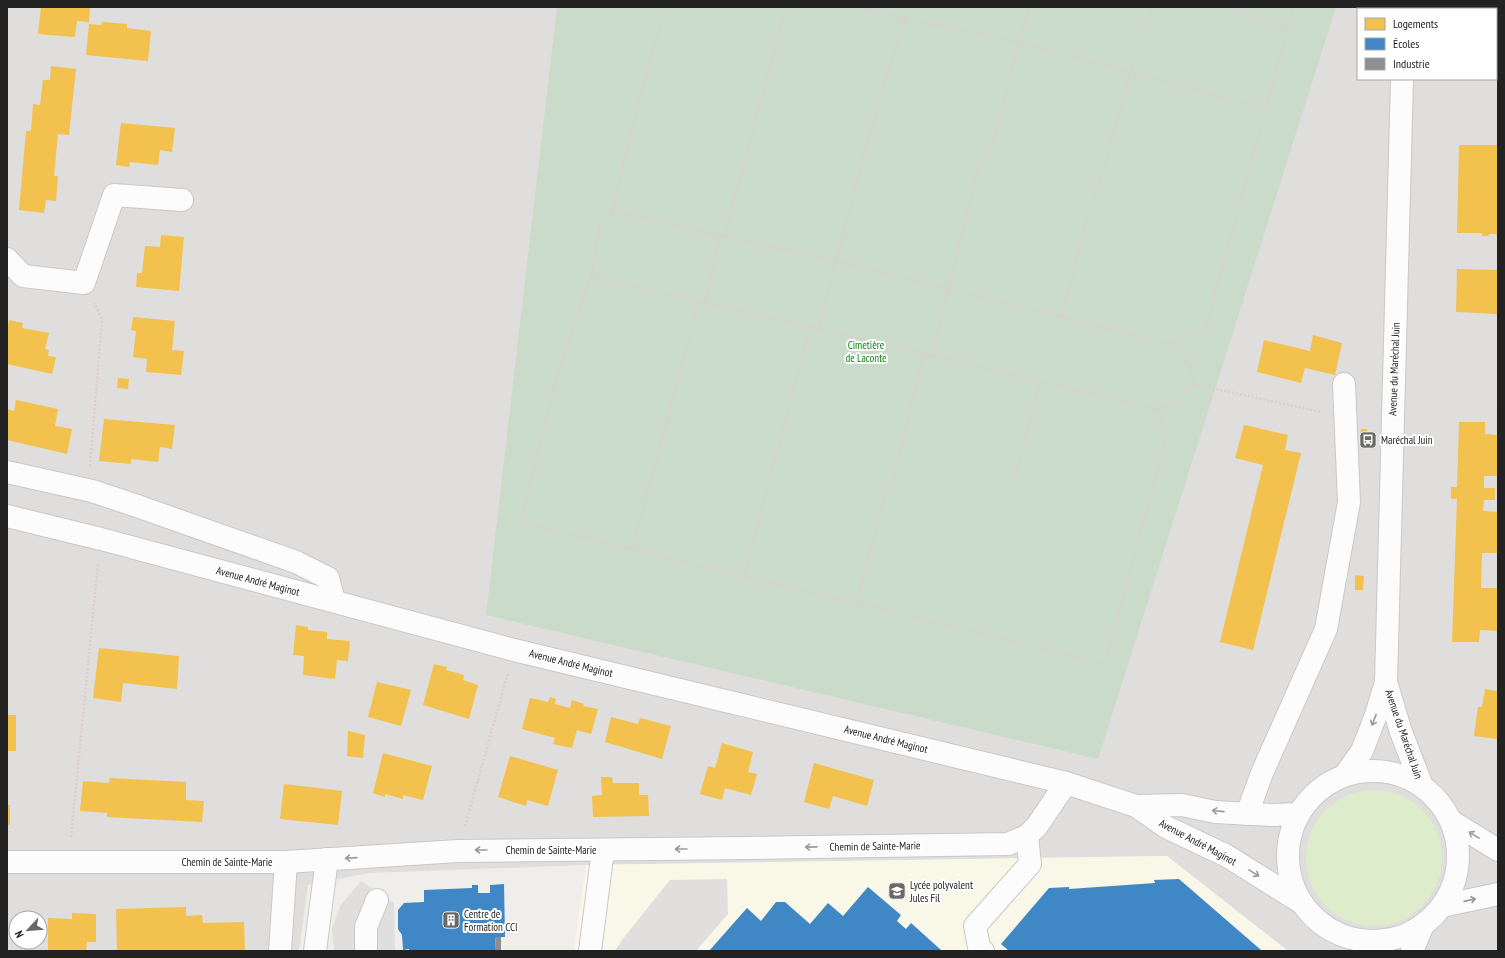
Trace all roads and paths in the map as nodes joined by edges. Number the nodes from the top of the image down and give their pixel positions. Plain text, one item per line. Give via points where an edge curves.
1 (665, 7) edge
2 (786, 7) edge
3 (862, 7) edge
4 (914, 7) edge
5 (1029, 7) edge
6 (1151, 7) edge
7 (1226, 7) edge
8 (1294, 7) edge
9 (904, 19) junction
10 (1288, 28) junction
11 (1019, 42) junction
12 (1130, 72) junction
13 (1402, 80) edge
14 (1266, 109) junction
15 (182, 200) dead end
16 (612, 211) junction
17 (720, 234) junction
18 (725, 235) junction
19 (7, 259) edge
20 (836, 261) junction
21 (590, 277) junction
22 (84, 283) junction
23 (948, 288) junction
24 (699, 302) junction
25 (705, 304) junction
26 (1062, 317) junction
27 (810, 328) junction
28 (818, 330) junction
29 (1171, 344) junction
30 (924, 353) junction
31 (932, 356) junction
32 (1040, 382) junction
33 (1193, 384) junction
34 (1344, 384) dead end
35 (1158, 410) junction
36 (1346, 418) junction
37 (7, 472) edge
38 (1014, 483) dead end
39 (92, 491) junction
40 (7, 516) edge
41 (100, 539) junction
42 (632, 550) junction
43 (744, 577) junction
44 (334, 601) junction
45 (857, 603) junction
46 (514, 650) junction
47 (1386, 682) junction
48 (1346, 775) junction
49 (1066, 783) junction
50 (1422, 786) junction
51 (1136, 806) junction
52 (1247, 814) junction
53 (1298, 814) junction
54 (1451, 821) junction
55 (1027, 836) junction
56 (603, 850) junction
57 (1498, 850) edge
58 (458, 851) junction
59 (327, 859) junction
60 (7, 862) edge
61 (68, 862) junction
62 (286, 862) junction
63 (1498, 894) edge
64 (377, 900) dead end
65 (1302, 902) junction
66 (1442, 906) junction
67 (1423, 925) junction
68 (1336, 933) junction
69 (280, 951) edge
70 (315, 951) edge
71 (366, 951) edge
72 (590, 951) edge
73 (984, 951) edge
74 (1348, 951) edge
75 (1412, 951) edge

1 - 16 path
2 - 18 path
3 - 9 path
4 - 9 path
5 - 11 path
6 - 12 path
7 - 10 path
8 - 10 path
9 - 11 path
9 - 20 path
10 - 14 path
11 - 12 path
11 - 23 path via 993,140 977,173
12 - 14 path
12 - 26 path via 1109,151 1089,210
13 - 47 street, Avenue du Maréchal Juin
14 - 29 path via 1206,327
15 - 22 street via 114,195
16 - 17 path
16 - 21 path via 600,226
17 - 18 path
17 - 25 path
18 - 20 path
19 - 22 street via 23,276
20 - 23 path
20 - 28 path
21 - 24 path
21 - 42 path via 554,385 521,522
22 - 39 path via 102,319 89,478
23 - 26 path
23 - 31 path
24 - 25 path
24 - 42 path
25 - 27 path
26 - 29 path
27 - 28 path
27 - 43 path
28 - 30 path
29 - 33 path via 1190,365
30 - 31 path
30 - 45 path via 893,480 886,491
31 - 32 path
32 - 35 path
32 - 38 path
33 - 35 path via 1179,400
33 - 36 path
34 - 36 street
35 - 45 path via 1166,438 1105,664
36 - 52 street via 1349,502 1326,629 1262,773
37 - 39 street
39 - 44 street via 296,562 328,578
40 - 41 street, Avenue André Maginot
41 - 44 street, Avenue André Maginot
41 - 61 path
42 - 43 path
43 - 45 path
44 - 46 street, Avenue André Maginot
46 - 49 street, Avenue André Maginot
46 - 58 path
47 -> 48 street, Avenue du Maréchal Juin via 1362,751
47 - 50 street, Avenue du Maréchal Juin via 1401,732
48 - 50 street via 1385,771
48 - 53 street via 1318,790
49 - 51 street, Avenue André Maginot
49 - 55 street, Chemin de Sainte-Marie via 1037,826
50 - 54 street via 1438,801
52 -> 51 street, Avenue André Maginot via 1215,812 1182,805
51 -> 65 street, Avenue André Maginot via 1166,827 1227,856
52 - 53 street, Avenue André Maginot
53 - 65 street via 1288,843 1289,874
57 -> 54 street
54 - 66 street via 1458,850 1455,880
55 -> 56 street, Chemin de Sainte-Marie via 1008,844
55 - 73 street via 1030,864 975,926 979,947
56 -> 58 street, Chemin de Sainte-Marie
56 - 72 street
58 -> 59 street, Chemin de Sainte-Marie
59 - 62 street, Chemin de Sainte-Marie
59 - 70 street
60 - 61 street, Chemin de Sainte-Marie
61 - 62 street, Chemin de Sainte-Marie
62 - 69 street
66 -> 63 street
64 - 71 street via 366,927
65 - 68 street via 1317,920
66 - 67 street
67 - 68 street via 1396,938 1365,941
67 - 75 street
68 - 74 street

